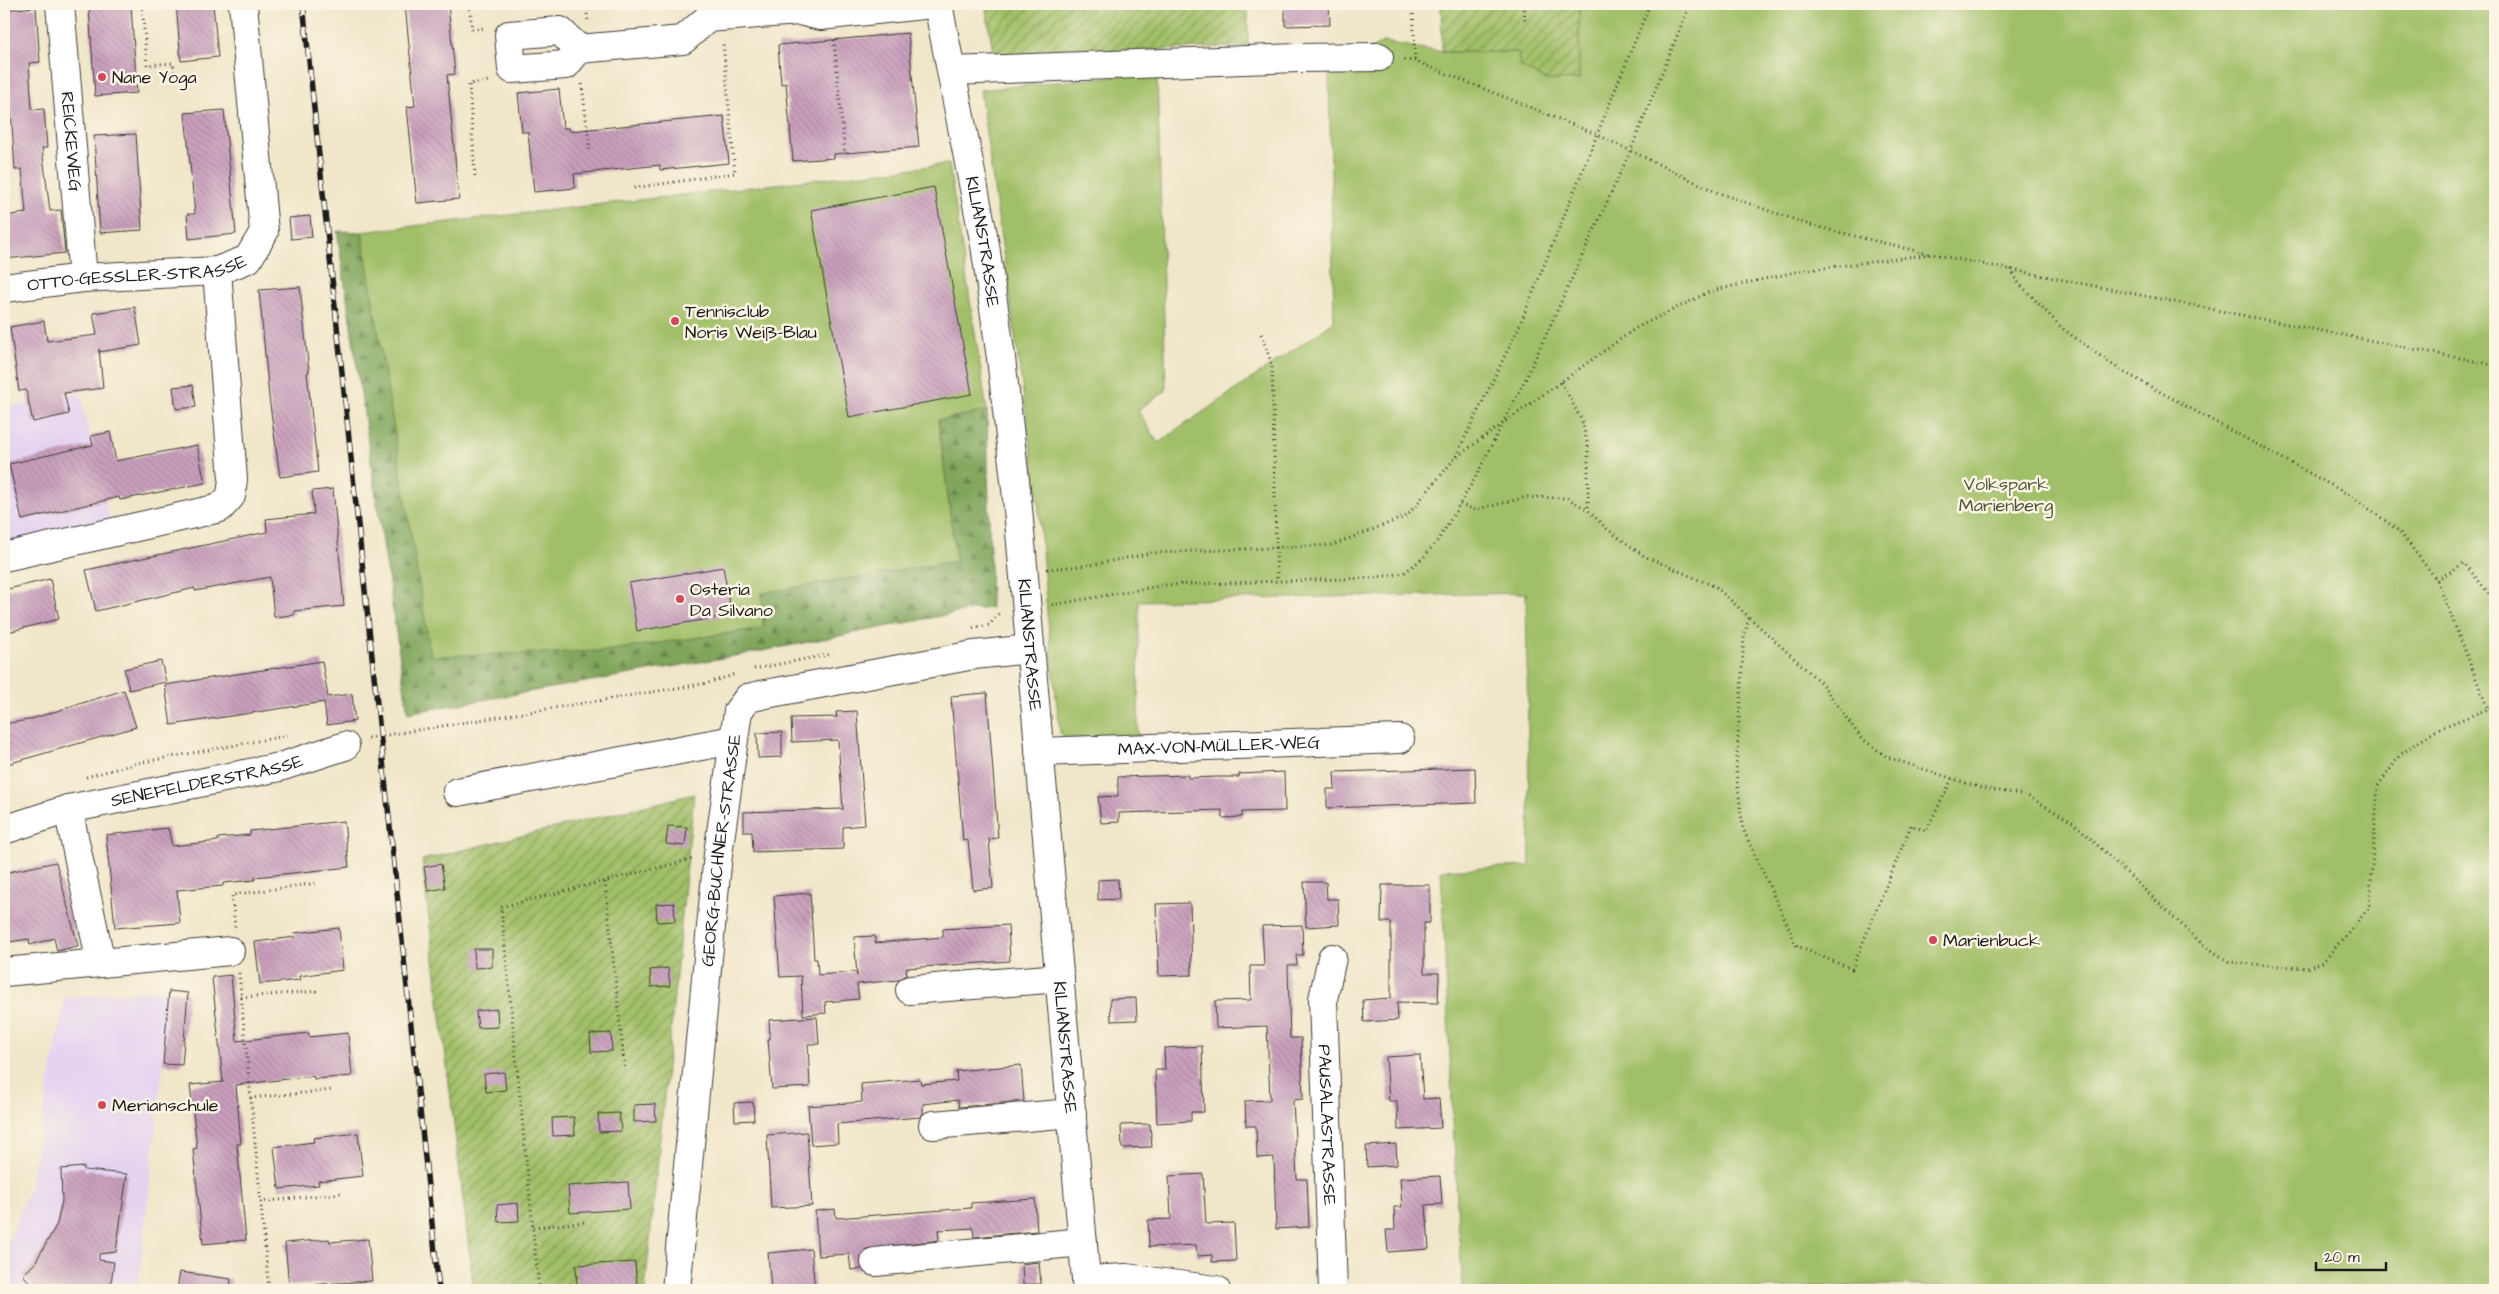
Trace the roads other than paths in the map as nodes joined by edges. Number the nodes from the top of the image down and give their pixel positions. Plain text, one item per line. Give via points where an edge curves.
1 (60, 4) edge
2 (243, 4) edge
3 (932, 4) edge
4 (938, 4) edge
5 (578, 48) junction
6 (1378, 58) road end
7 (952, 71) junction
8 (216, 270) junction
9 (83, 278) junction
10 (4, 288) edge
11 (4, 557) edge
12 (1030, 649) junction
13 (1400, 739) dead end
14 (733, 740) junction
15 (345, 746) road end
16 (1039, 752) junction
17 (457, 792) dead end
18 (68, 810) junction
19 (4, 830) edge
20 (233, 951) road end
21 (1332, 958) dead end
22 (101, 963) junction
23 (4, 972) edge
24 (1060, 978) junction
25 (910, 990) dead end
26 (1072, 1113) junction
27 (933, 1125) dead end
28 (1083, 1242) junction
29 (875, 1262) dead end
30 (1087, 1285) edge
31 (676, 1290) edge
32 (1216, 1290) edge
33 (1333, 1290) edge

1 - 9 street, REICKEWEG
2 - 8 street, OTTO-GESSLER-STRASSE via 264,232 248,259
3 - 5 street via 820,16 798,11 720,16 708,18 683,40
4 - 7 street, KILIANSTRASSE
5 - 5 street via 560,31 509,35 512,69 566,65
6 - 7 street
7 - 12 street, KILIANSTRASSE via 985,246 1001,358 1015,606
8 - 9 street, OTTO-GESSLER-STRASSE
8 - 11 street via 233,479 231,496 220,508
9 - 10 street, OTTO-GESSLER-STRASSE
12 - 14 street, GEORG-BUCHNER-STRASSE via 974,655 748,698 738,711
12 - 16 street, KILIANSTRASSE
13 - 16 street, MAX-VON-MÜLLER-WEG
14 - 17 street
14 - 31 street, GEORG-BUCHNER-STRASSE via 718,854
15 - 18 street, SENEFELDERSTRASSE via 280,767
16 - 24 street, KILIANSTRASSE
18 - 19 street, SENEFELDERSTRASSE
18 - 22 street
20 - 22 street
21 - 33 street, PAUSALASTRASSE via 1323,999
22 - 23 street
24 - 25 street
24 - 26 street, KILIANSTRASSE
26 - 27 street
26 - 28 street, KILIANSTRASSE
28 - 29 street
28 - 30 street, KILIANSTRASSE
30 - 32 street via 1126,1278

